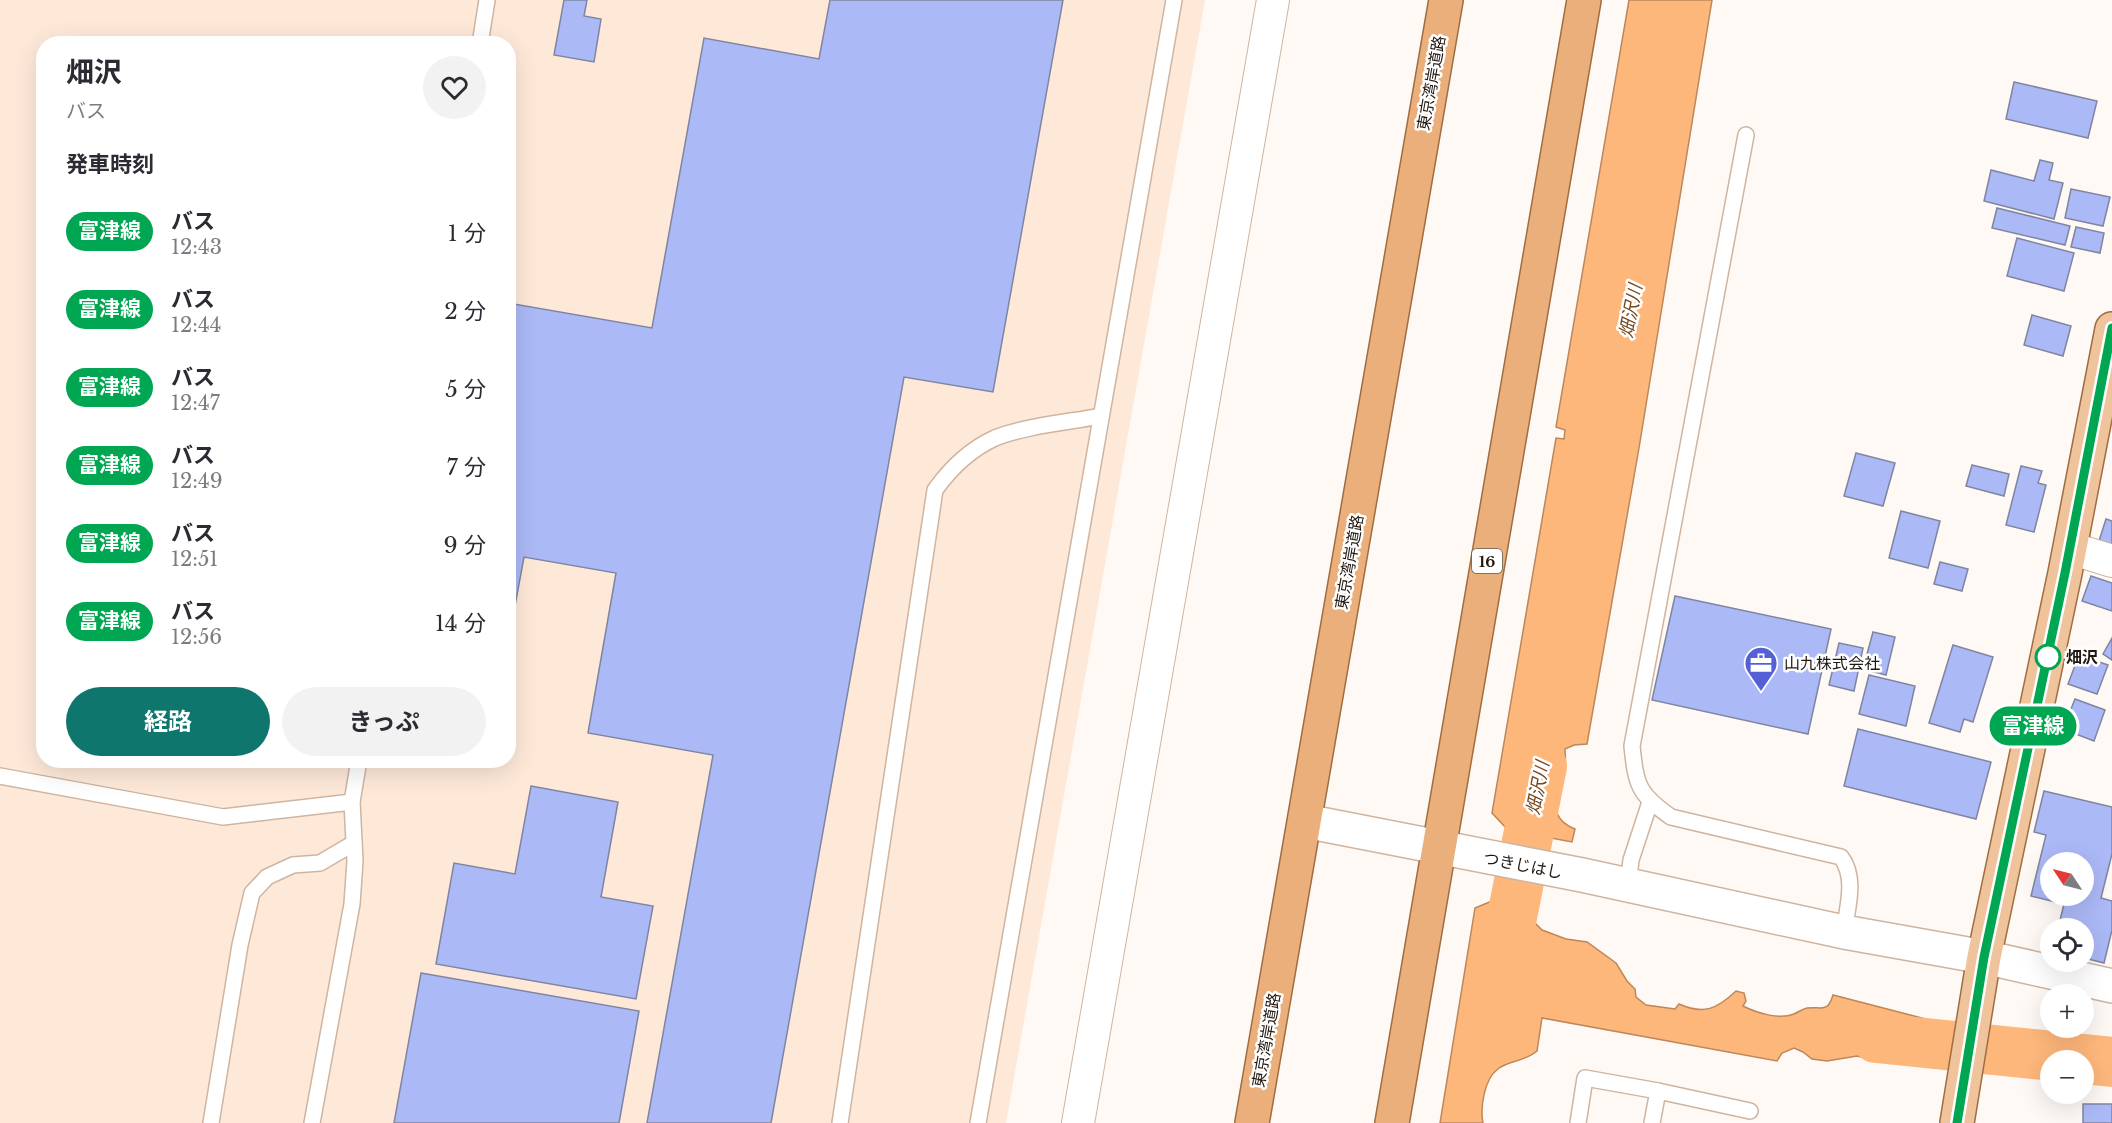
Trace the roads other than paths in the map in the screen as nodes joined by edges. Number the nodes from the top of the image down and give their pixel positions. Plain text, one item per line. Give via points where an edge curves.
1 (487, 0) edge
2 (1174, 0) edge
3 (1273, 0) edge
4 (1446, 0) edge
5 (1584, 0) edge
6 (481, 36) edge
7 (1746, 135) dead end
8 (2112, 329) edge
9 (1101, 416) junction
10 (2070, 548) junction
11 (2112, 561) edge
12 (358, 768) edge
13 (0, 776) edge
14 (352, 802) junction
15 (1650, 802) junction
16 (1305, 821) junction
17 (354, 843) junction
18 (1452, 851) junction
19 (1628, 885) junction
20 (1844, 933) junction
21 (1984, 957) junction
22 (2112, 986) edge
23 (1658, 1091) junction
24 (1750, 1112) dead end
25 (1958, 1118) edge
26 (211, 1123) edge
27 (312, 1123) edge
28 (840, 1123) edge
29 (978, 1123) edge
30 (1078, 1123) edge
31 (1252, 1123) edge
32 (1392, 1123) edge
33 (1578, 1123) edge
34 (1652, 1123) edge

1 - 6 lane
2 - 9 lane
3 - 30 street
4 - 16 highway, 東京湾岸道路
5 - 18 highway, 16
7 - 15 lane via 1632,746 1635,777
8 - 10 main road
9 - 28 lane via 995,439 948,472 935,490
9 - 29 lane
10 - 11 street
10 - 21 main road
12 - 14 lane
13 - 14 lane via 223,817
14 - 17 lane
15 - 19 lane via 1630,860
15 - 20 lane via 1671,817 1841,857 1849,867 1850,886
16 - 18 street, つきじはし
16 - 31 highway, 東京湾岸道路
17 - 26 lane via 320,863 293,865 267,877 252,893
17 - 27 lane via 352,904
18 - 19 street, つきじはし
18 - 32 highway, 16
19 - 20 street, つきじはし
20 - 21 street, つきじはし
21 - 22 street, つきじはし
21 - 25 main road
23 - 24 lane
23 - 33 lane via 1585,1078
23 - 34 lane

